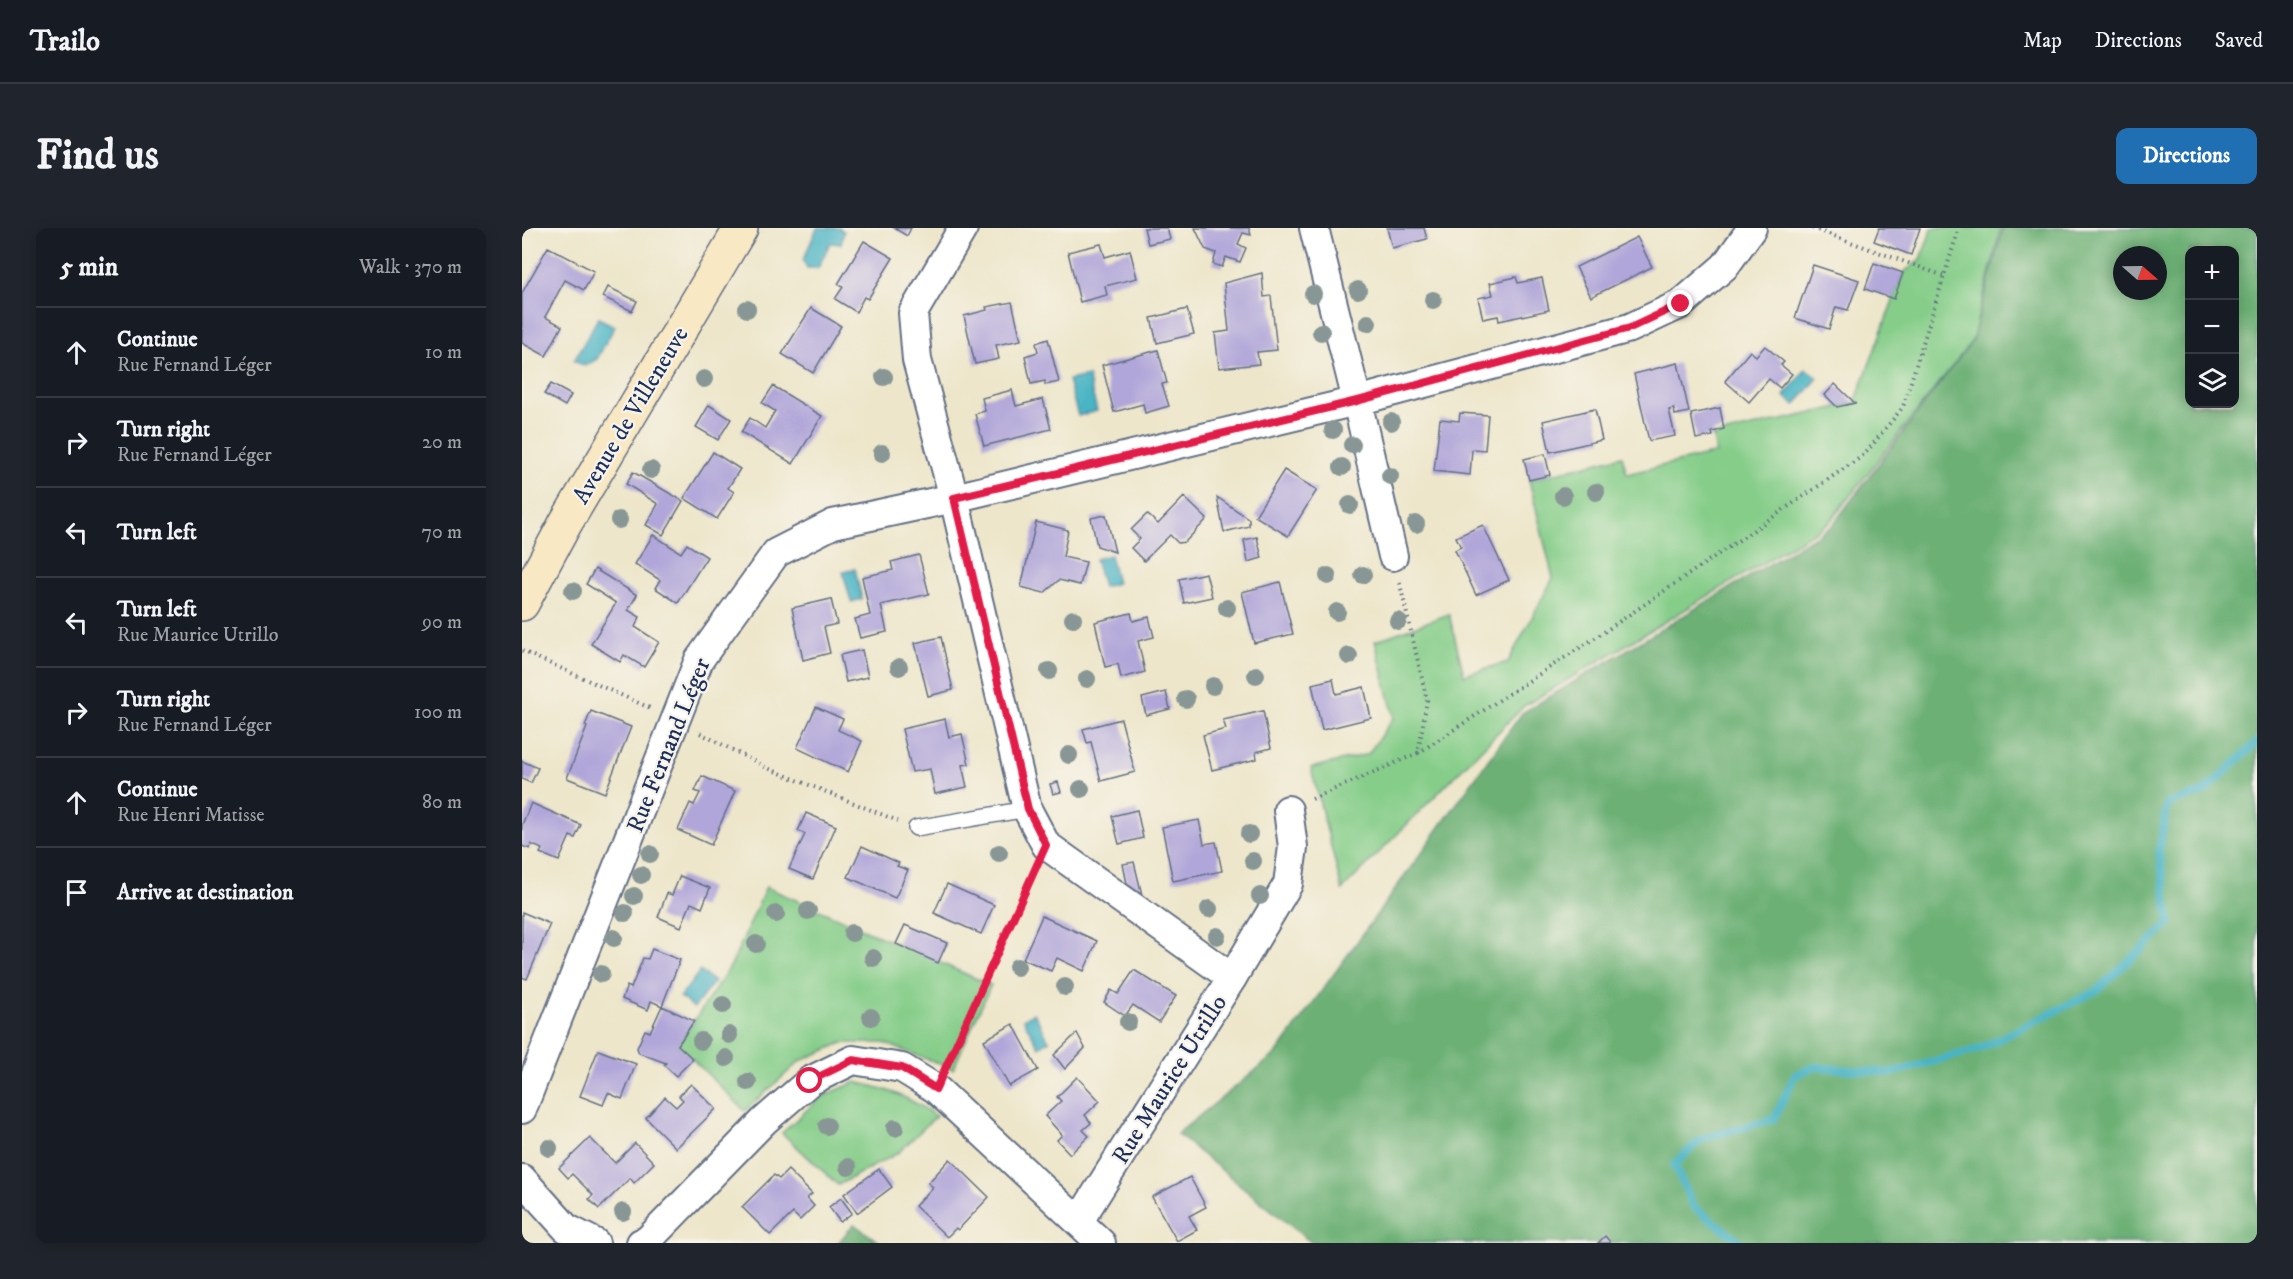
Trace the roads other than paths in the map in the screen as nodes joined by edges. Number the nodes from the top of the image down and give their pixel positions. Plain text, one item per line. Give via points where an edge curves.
1 (741, 228) edge
2 (963, 228) edge
3 (1314, 228) edge
4 (1752, 228) edge
5 (1357, 401) junction
6 (954, 498) junction
7 (1393, 556) road end
8 (522, 603) edge
9 (1028, 809) junction
10 (1288, 810) road end
11 (916, 828) road end
12 (1232, 978) junction
13 (522, 1109) edge
14 (522, 1179) edge
15 (1079, 1221) junction
16 (644, 1242) edge
17 (595, 1243) edge
18 (1101, 1243) edge

1 - 8 main road, Avenue de Villeneuve
2 - 6 street, Rue Maurice Utrillo via 913,313 917,360
3 - 5 street
4 - 5 street, Rue Fernand Léger via 1725,266 1681,304 1630,328
5 - 6 street, Rue Fernand Léger
5 - 7 street
6 - 9 street, Rue Maurice Utrillo
6 - 13 street, Rue Fernand Léger via 833,524 776,553 699,660
9 - 11 lane
9 - 12 street, Rue Maurice Utrillo via 1046,845
10 - 12 street via 1293,847 1288,884
12 - 15 street, Rue Maurice Utrillo
14 - 17 street via 566,1228
15 - 16 street via 936,1089 902,1068 853,1060 810,1081 764,1120
15 - 18 street

